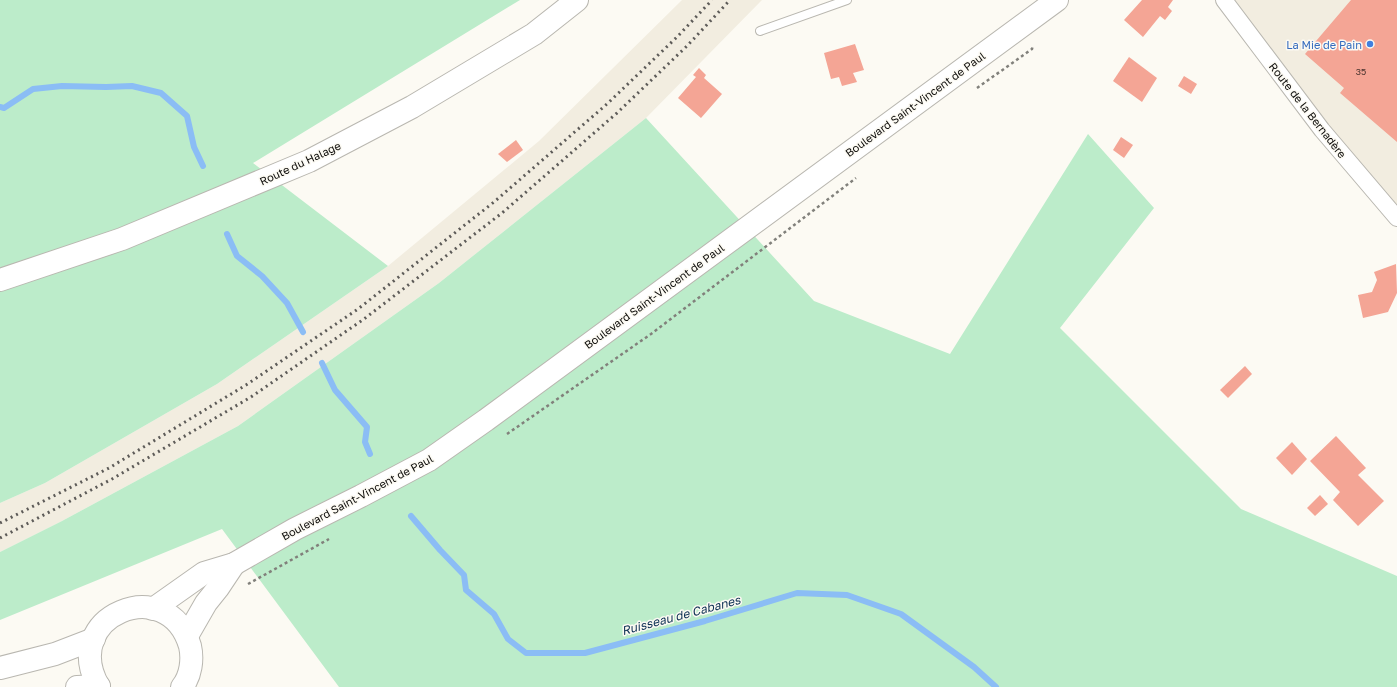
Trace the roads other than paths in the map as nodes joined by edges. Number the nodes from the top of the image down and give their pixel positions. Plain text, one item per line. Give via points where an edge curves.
1 (577, 0) edge
2 (847, 0) edge
3 (1057, 0) edge
4 (1224, 0) edge
5 (760, 31) dead end
6 (1397, 218) edge
7 (0, 280) edge
8 (234, 564) junction
9 (153, 608) junction
10 (187, 636) junction
11 (94, 639) junction
12 (0, 668) edge
13 (77, 687) edge
14 (99, 687) edge
15 (182, 687) edge

1 - 7 main road, Route du Halage via 534,34 412,107 309,161 122,239
2 - 5 lane
3 - 8 main road, Boulevard Saint-Vincent de Paul via 429,460 295,529
4 - 6 street, Route de la Bernadère via 1322,130
8 - 9 main road, Boulevard Saint-Vincent de Paul via 204,573
8 - 10 main road, Boulevard Saint-Vincent de Paul via 206,603
9 - 10 main road via 167,614 179,624
9 - 11 main road via 135,608 118,613 107,619
10 - 15 main road via 192,653 190,670
11 - 12 main road via 55,654
11 - 14 main road via 90,655 91,666
13 - 14 main road

